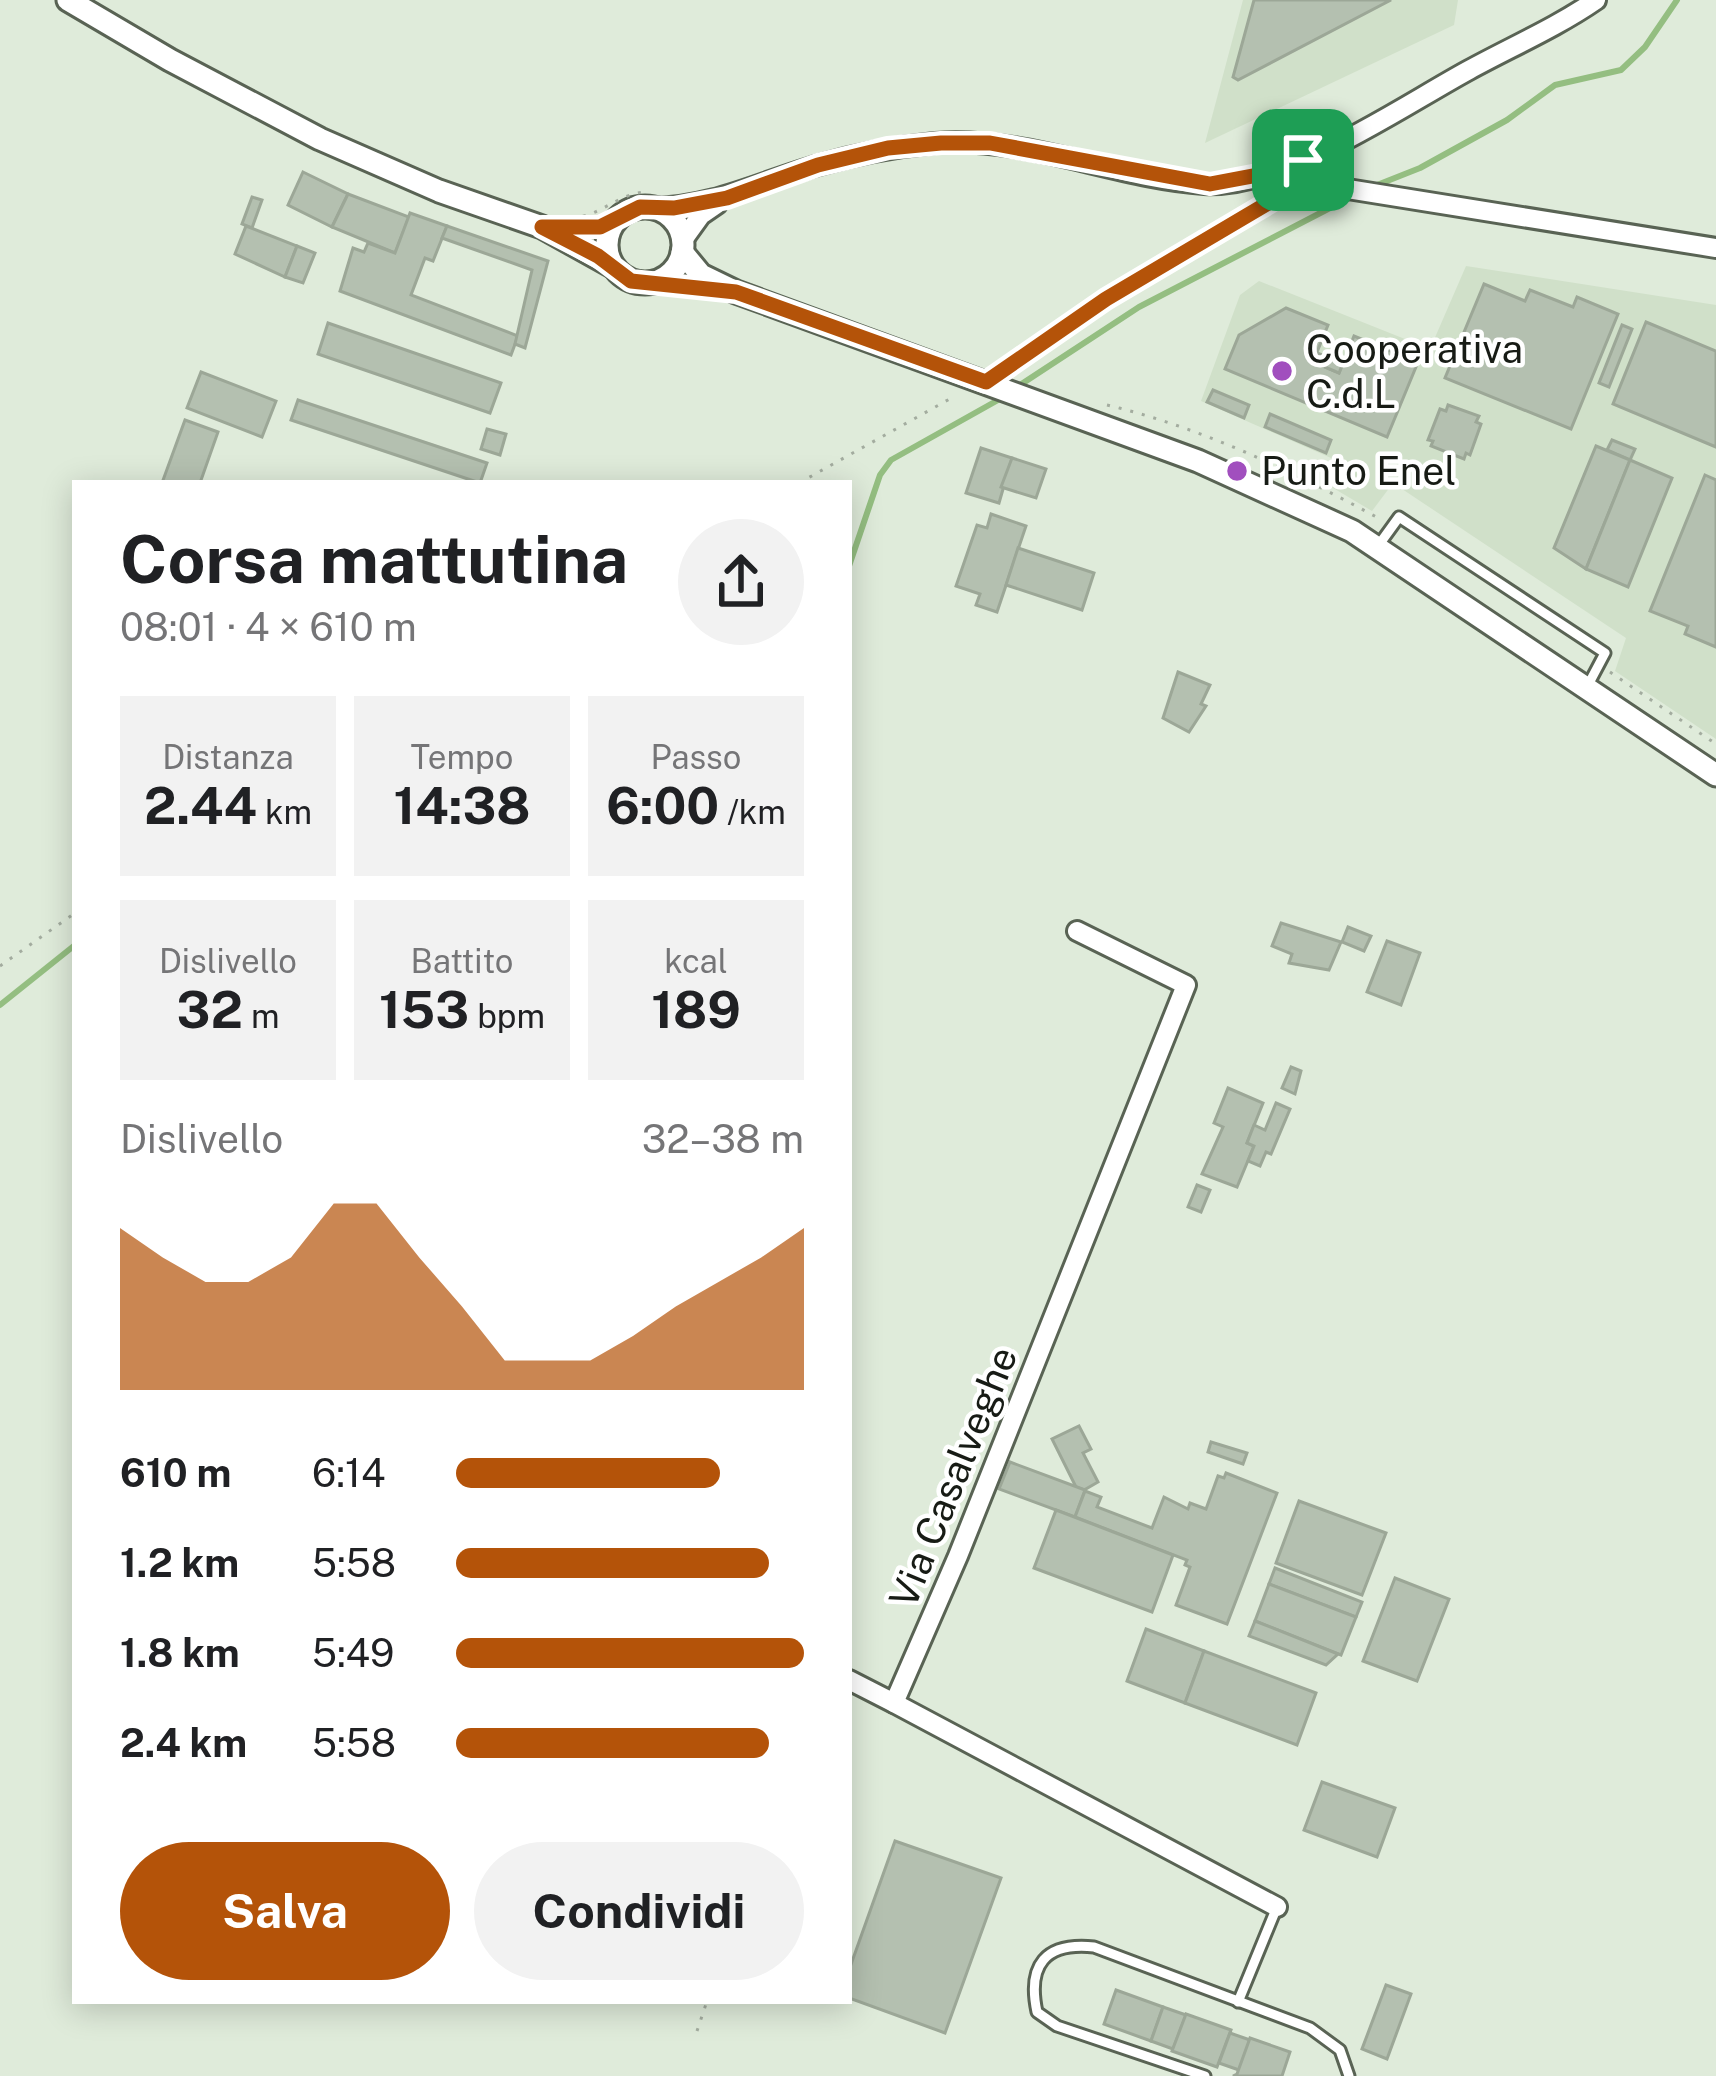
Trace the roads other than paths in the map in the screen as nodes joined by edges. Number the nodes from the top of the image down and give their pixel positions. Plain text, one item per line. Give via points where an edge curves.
1 (68, 0) edge
2 (1596, 0) edge
3 (1315, 175) junction
4 (727, 198) junction
5 (653, 200) junction
6 (553, 222) junction
7 (615, 223) junction
8 (682, 246) junction
9 (1716, 248) edge
10 (612, 266) junction
11 (655, 283) junction
12 (736, 292) junction
13 (1378, 546) junction
14 (1587, 687) junction
15 (1716, 775) edge
16 (1077, 931) dead end
17 (852, 1682) edge
18 (894, 1703) junction
19 (1277, 1907) joint
20 (1238, 2002) junction
21 (1205, 2076) edge
22 (1349, 2076) edge

1 - 6 street via 320,140 439,191
2 - 3 street
3 - 4 street via 1274,172 1210,184 990,143 941,143 818,165
3 - 9 street via 1374,195
4 - 5 street
4 - 8 street via 701,215
5 - 7 street
5 - 8 street via 675,221
6 - 7 street via 583,230
6 - 10 street
7 - 10 street via 606,242
8 - 11 street via 676,268
8 - 12 street via 701,275
10 - 11 street via 631,281
11 - 12 street
12 - 13 street via 1198,461
13 - 14 street
13 - 14 lane via 1400,517 1605,653
14 - 15 street
16 - 18 street, Via Casalveghe via 1186,985
17 - 18 street
18 - 19 street
19 - 20 lane
20 - 21 lane via 1070,1944 1044,1957 1031,1984 1037,2012 1057,2026
20 - 22 lane via 1310,2028 1340,2050

